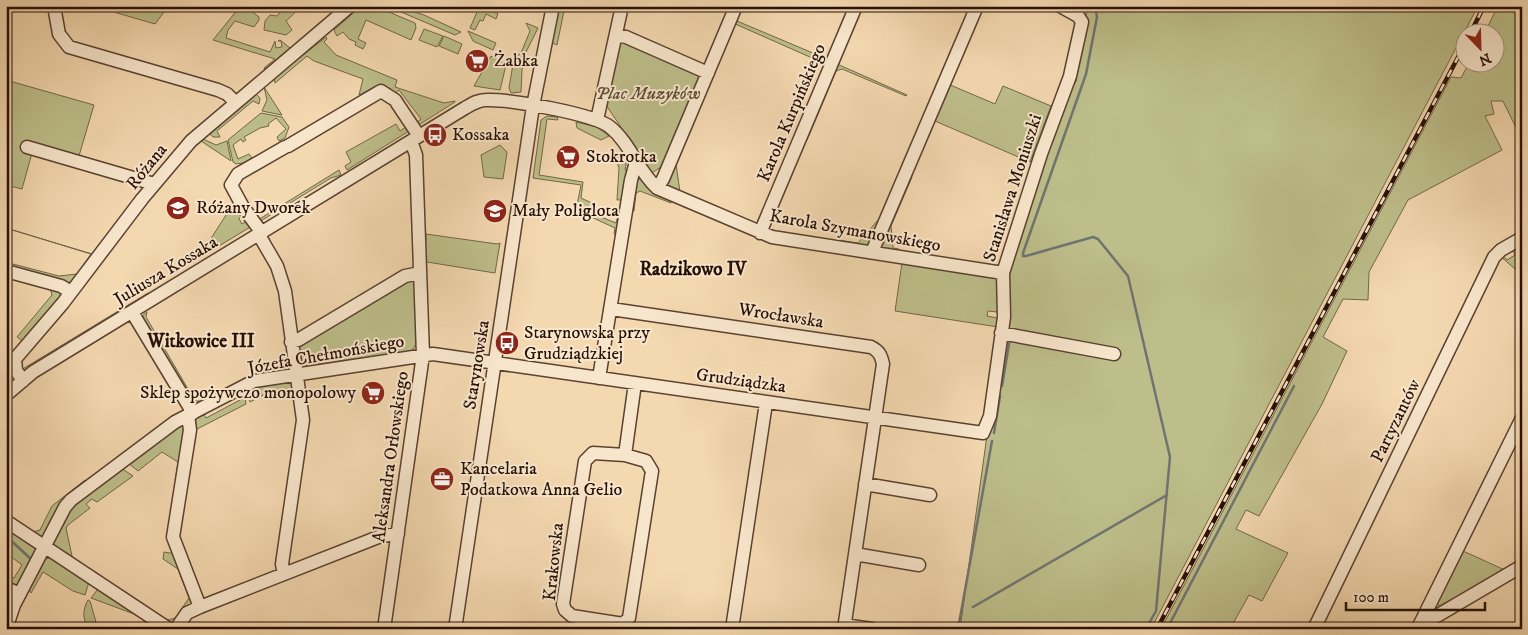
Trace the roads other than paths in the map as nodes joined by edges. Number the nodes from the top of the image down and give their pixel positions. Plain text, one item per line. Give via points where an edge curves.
1 (54, 6) edge
2 (350, 6) edge
3 (553, 6) edge
4 (622, 6) edge
5 (736, 6) edge
6 (856, 6) edge
7 (977, 6) edge
8 (1060, 6) edge
9 (616, 35) junction
10 (708, 73) junction
11 (235, 102) junction
12 (533, 106) junction
13 (597, 120) junction
14 (415, 138) junction
15 (27, 147) dead end
16 (636, 162) junction
17 (154, 184) junction
18 (657, 188) junction
19 (258, 230) junction
20 (760, 233) junction
21 (1521, 240) edge
22 (872, 252) junction
23 (6, 271) edge
24 (420, 273) junction
25 (1003, 273) junction
26 (71, 292) junction
27 (611, 308) junction
28 (132, 312) junction
29 (1001, 333) junction
30 (291, 342) junction
31 (1114, 354) dead end
32 (423, 355) junction
33 (495, 362) junction
34 (297, 374) junction
35 (599, 378) junction
36 (23, 380) junction
37 (635, 384) junction
38 (6, 395) edge
39 (766, 403) junction
40 (190, 414) junction
41 (875, 418) junction
42 (1522, 418) edge
43 (983, 433) joint
44 (625, 455) junction
45 (865, 484) junction
46 (930, 494) dead end
47 (6, 522) edge
48 (398, 534) junction
49 (45, 547) junction
50 (856, 554) junction
51 (919, 565) dead end
52 (1522, 566) edge
53 (284, 574) junction
54 (6, 588) edge
55 (20, 594) junction
56 (200, 607) junction
57 (844, 627) edge
58 (1416, 627) edge
59 (6, 629) edge
60 (169, 629) edge
61 (176, 629) edge
62 (384, 629) edge
63 (455, 629) edge
64 (732, 629) edge
65 (872, 629) edge
66 (1314, 629) edge

1 - 11 street via 59,34 69,47 218,90
2 - 11 street, Różana
3 - 12 street, Starynowska
4 - 9 street
5 - 10 street
6 - 20 street, Karola Kurpińskiego
7 - 22 street
8 - 25 street, Stanisława Moniuszki via 1082,22 1070,76
9 - 10 street
9 - 13 street
10 - 18 street
11 - 17 street, Różana via 191,141
12 - 13 street, Karola Szymanowskiego
12 - 14 street, Juliusza Kossaka via 478,101
12 - 33 street, Starynowska
13 - 16 street, Karola Szymanowskiego via 616,132
14 - 19 street, Juliusza Kossaka
14 - 19 street via 395,100 381,91 238,174 232,181 232,189
14 - 24 street, Aleksandra Orłowskiego
15 - 17 street
16 - 18 street, Karola Szymanowskiego
16 - 27 street
17 - 26 street, Różana
18 - 20 street, Karola Szymanowskiego
19 - 28 street, Juliusza Kossaka
19 - 30 street via 283,284
20 - 22 street, Karola Szymanowskiego
21 - 66 street, Partyzantów via 1494,257
22 - 25 street, Karola Szymanowskiego
23 - 26 street via 61,286
24 - 30 street via 405,276
24 - 32 street, Aleksandra Orłowskiego
25 - 29 street, Stanisława Moniuszki via 1005,303
26 - 36 street, Różana via 15,359 16,370
27 - 35 street
27 - 41 street, Wrocławska via 877,350 883,364
28 - 36 street, Juliusza Kossaka
28 - 40 street
29 - 31 street
29 - 43 street, Stanisława Moniuszki via 990,416
30 - 34 street
32 - 33 street, Józefa Chełmońskiego via 439,354
32 - 34 street, Józefa Chełmońskiego
32 - 48 street, Aleksandra Orłowskiego
33 - 35 street, Grudziądzka
33 - 63 street, Starynowska
34 - 40 street, Józefa Chełmońskiego via 254,381
34 - 53 street via 303,420 282,564
35 - 37 street, Grudziądzka
36 - 38 street, Juliusza Kossaka
37 - 39 street, Grudziądzka
37 - 44 street
39 - 41 street, Grudziądzka
39 - 64 street
40 - 49 street, Józefa Chełmońskiego via 71,500
40 - 56 street via 173,538
41 - 43 street, Grudziądzka
41 - 45 street
42 - 58 street
44 - 44 street, Krakowska via 646,461 652,471 629,618 622,624 572,616 563,604 585,461 594,453
45 - 46 street
45 - 50 street
47 - 49 street
48 - 53 street via 381,536
48 - 62 street, Aleksandra Orłowskiego
49 - 55 street, Józefa Chełmońskiego
49 - 60 street
50 - 51 street
50 - 57 street
52 - 58 street
53 - 56 street
54 - 55 street
55 - 59 street, Józefa Chełmońskiego
56 - 61 street via 187,613
57 - 65 street

